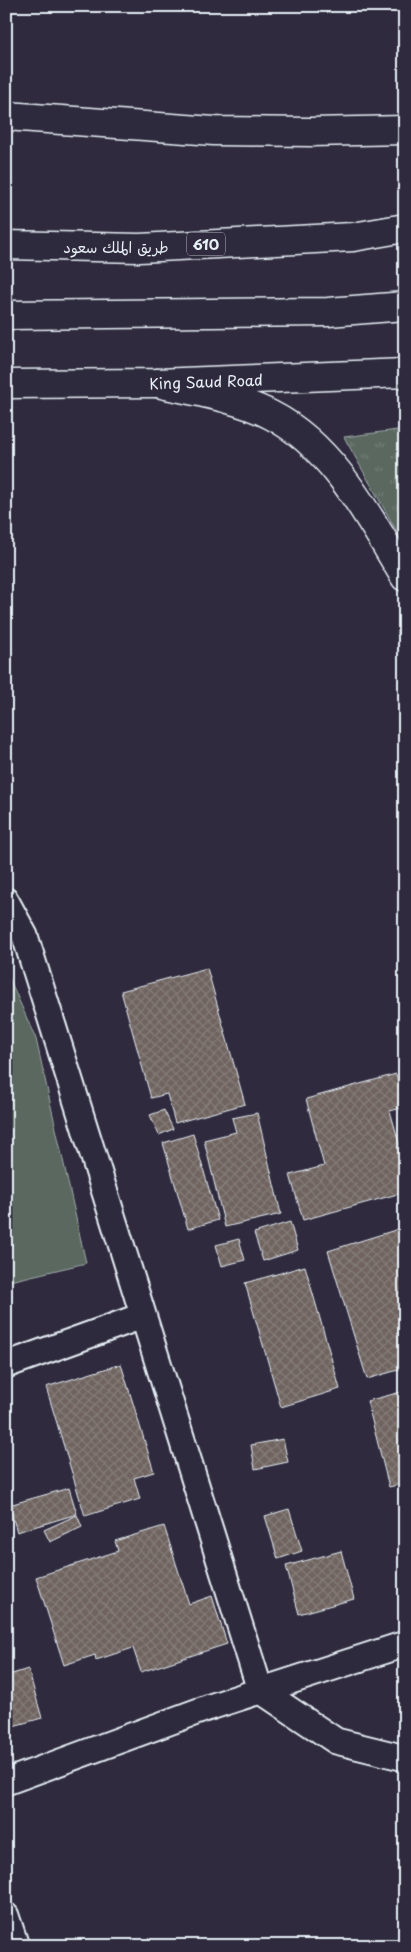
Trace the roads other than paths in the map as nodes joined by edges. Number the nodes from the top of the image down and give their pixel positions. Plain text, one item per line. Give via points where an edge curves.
1 (6, 116) edge
2 (405, 130) edge
3 (405, 228) edge
4 (6, 245) edge
5 (405, 306) edge
6 (6, 316) edge
7 (405, 373) edge
8 (157, 383) junction
9 (6, 384) edge
10 (405, 578) edge
11 (6, 901) edge
12 (142, 1316) junction
13 (6, 1365) edge
14 (405, 1644) edge
15 (260, 1690) junction
16 (405, 1758) edge
17 (6, 1782) edge
18 (6, 1916) edge
19 (16, 1946) edge

1 - 2 main road via 214,131
3 - 4 main road, طريق الملك سعود / 610 via 353,237 139,248
5 - 6 main road via 328,312
7 - 8 main road, King Saud Road
8 - 9 main road, King Saud Road
8 - 10 main road via 235,401 270,415 297,431 330,463 365,511
11 - 12 street via 25,936
12 - 13 street
12 - 15 street
14 - 15 street
15 - 16 street via 336,1741
15 - 17 street
18 - 19 street

